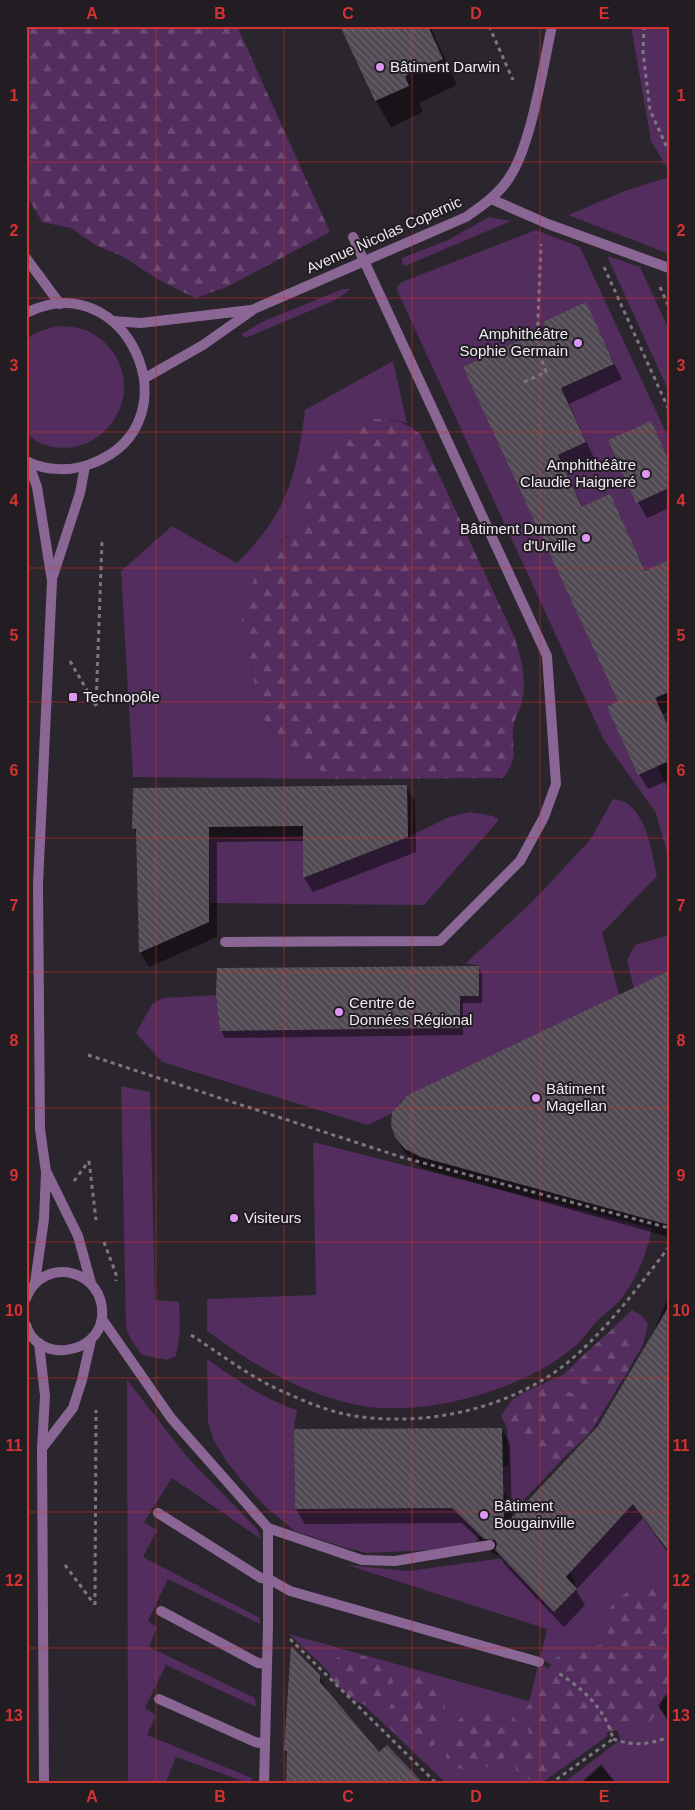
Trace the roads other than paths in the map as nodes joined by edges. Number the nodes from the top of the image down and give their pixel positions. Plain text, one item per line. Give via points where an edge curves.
1 (552, 26) edge
2 (491, 199) junction
3 (353, 237) dead end
4 (26, 258) edge
5 (364, 262) junction
6 (669, 268) edge
7 (60, 304) junction
8 (254, 310) junction
9 (26, 313) edge
10 (113, 321) junction
11 (145, 378) junction
12 (27, 461) edge
13 (85, 466) junction
14 (52, 582) junction
15 (225, 942) dead end
16 (46, 1172) junction
17 (91, 1283) junction
18 (29, 1290) edge
19 (102, 1319) junction
20 (27, 1328) edge
21 (91, 1340) junction
22 (39, 1343) junction
23 (42, 1448) junction
24 (158, 1513) dead end
25 (268, 1528) junction
26 (490, 1545) dead end
27 (269, 1579) junction
28 (160, 1611) dead end
29 (539, 1662) road end
30 (267, 1664) junction
31 (159, 1700) dead end
32 (265, 1744) junction
33 (44, 1784) edge
34 (264, 1784) edge

1 - 2 street, Avenue Nicolas Copernic via 525,141 510,178
2 - 5 street, Avenue Nicolas Copernic via 466,217
2 - 6 street via 548,224
3 - 5 street
4 - 7 street
5 - 8 street, Avenue Nicolas Copernic
5 - 15 street via 547,656 556,784 544,817 520,861 440,941
7 - 9 street
7 - 10 street via 97,311
8 - 10 street, Avenue Nicolas Copernic via 141,323
8 - 11 street, Avenue Nicolas Copernic via 203,346
10 - 11 street via 129,337 140,357
11 - 13 street via 144,403 136,426 121,446 101,460
12 - 13 street via 47,468
12 - 14 street via 37,487
13 - 14 street via 80,493
14 - 16 street via 38,885 40,1129
16 - 17 street via 78,1236
16 - 18 street via 44,1219
17 - 18 street via 69,1272 57,1272
17 - 19 street via 102,1306
19 - 21 street
19 - 25 street via 171,1418
20 - 22 street
21 - 22 street via 71,1350 48,1348
21 - 23 street via 73,1408
22 - 23 street via 45,1396
23 - 33 street
24 - 27 street via 261,1578
25 - 26 street via 362,1560 395,1561
25 - 27 street
27 - 29 street via 290,1591
27 - 30 street
28 - 30 street via 258,1663
30 - 32 street
31 - 32 street
32 - 34 street

